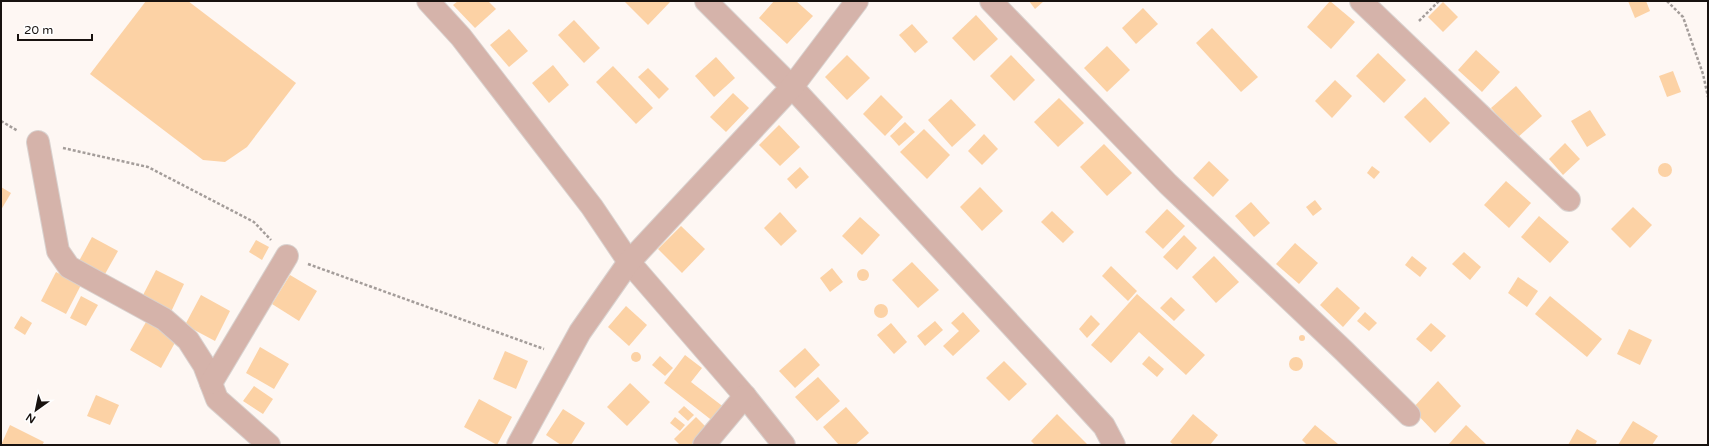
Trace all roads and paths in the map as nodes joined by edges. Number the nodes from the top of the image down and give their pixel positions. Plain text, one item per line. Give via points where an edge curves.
1 (428, 1) edge
2 (706, 1) edge
3 (857, 1) edge
4 (991, 1) edge
5 (1361, 1) edge
6 (1438, 1) edge
7 (1667, 1) edge
8 (1419, 21) dead end
9 (792, 87) junction
10 (1708, 97) edge
11 (38, 142) dead end
12 (1569, 200) dead end
13 (287, 256) dead end
14 (630, 262) junction
15 (211, 383) junction
16 (745, 396) junction
17 (1409, 415) dead end
18 (269, 445) edge
19 (518, 445) edge
20 (704, 445) edge
21 (784, 445) edge
22 (1114, 445) edge

1 - 14 street via 461,37 582,194
2 - 9 street
3 - 9 street
4 - 17 street via 1168,184
5 - 12 street
6 - 8 path
7 - 10 path via 1683,17 1703,74
9 - 14 street
9 - 22 street via 1098,420
11 - 15 street via 58,251 69,267 164,319 188,340 204,365
13 - 15 street
14 - 16 street
14 - 19 street via 580,332
15 - 18 street via 217,399
16 - 20 street
16 - 21 street

